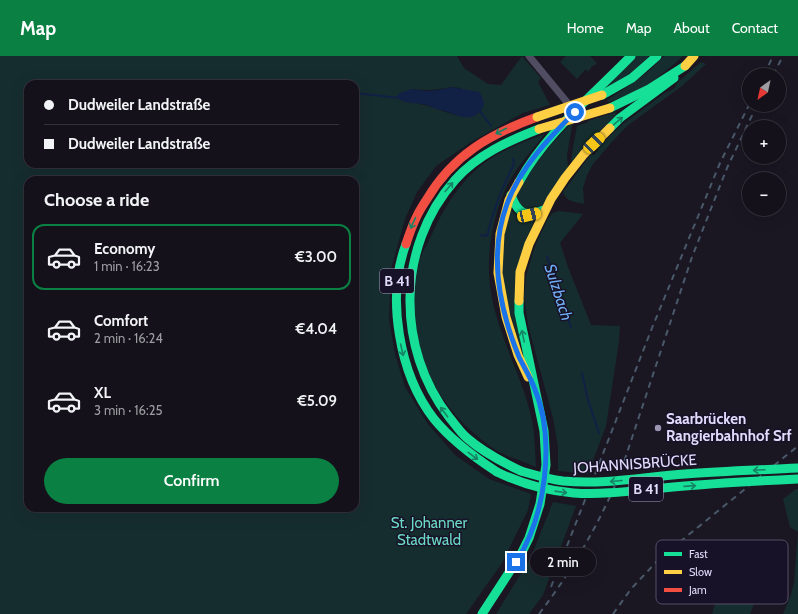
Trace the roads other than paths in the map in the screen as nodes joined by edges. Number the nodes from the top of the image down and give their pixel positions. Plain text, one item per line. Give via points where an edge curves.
1 (529, 56) edge
2 (631, 56) edge
3 (657, 56) edge
4 (694, 56) edge
5 (685, 66) junction
6 (575, 112) junction
7 (511, 195) junction
8 (544, 210) junction
9 (534, 387) junction
10 (798, 468) edge
11 (798, 479) edge
12 (482, 614) edge

1 - 6 street
2 - 6 main road
3 -> 11 main road, JOHANNISBRÜCKE / B 41, bridge via 621,87 587,102 501,131 485,140 458,160 436,185 409,231 397,280 396,306 403,353 416,387 446,432 473,457 497,472 542,489 586,494
4 - 5 main road
8 -> 5 main road via 565,178 594,143 620,118 673,79
10 -> 5 main road, JOHANNISBRÜCKE / B 41, bridge via 684,474 586,483 564,482 528,474 498,460 482,449 451,421 431,392 414,348 408,284 411,264 423,228 455,180 480,159 521,136 610,108 649,90
6 - 7 main road via 541,149 521,176
7 - 8 main road via 514,206 520,213 529,215
7 - 9 main road via 500,229 497,275 510,330
9 -> 8 main road via 519,313 519,285 522,265
9 - 12 main road via 541,412 545,450 540,504 521,554

